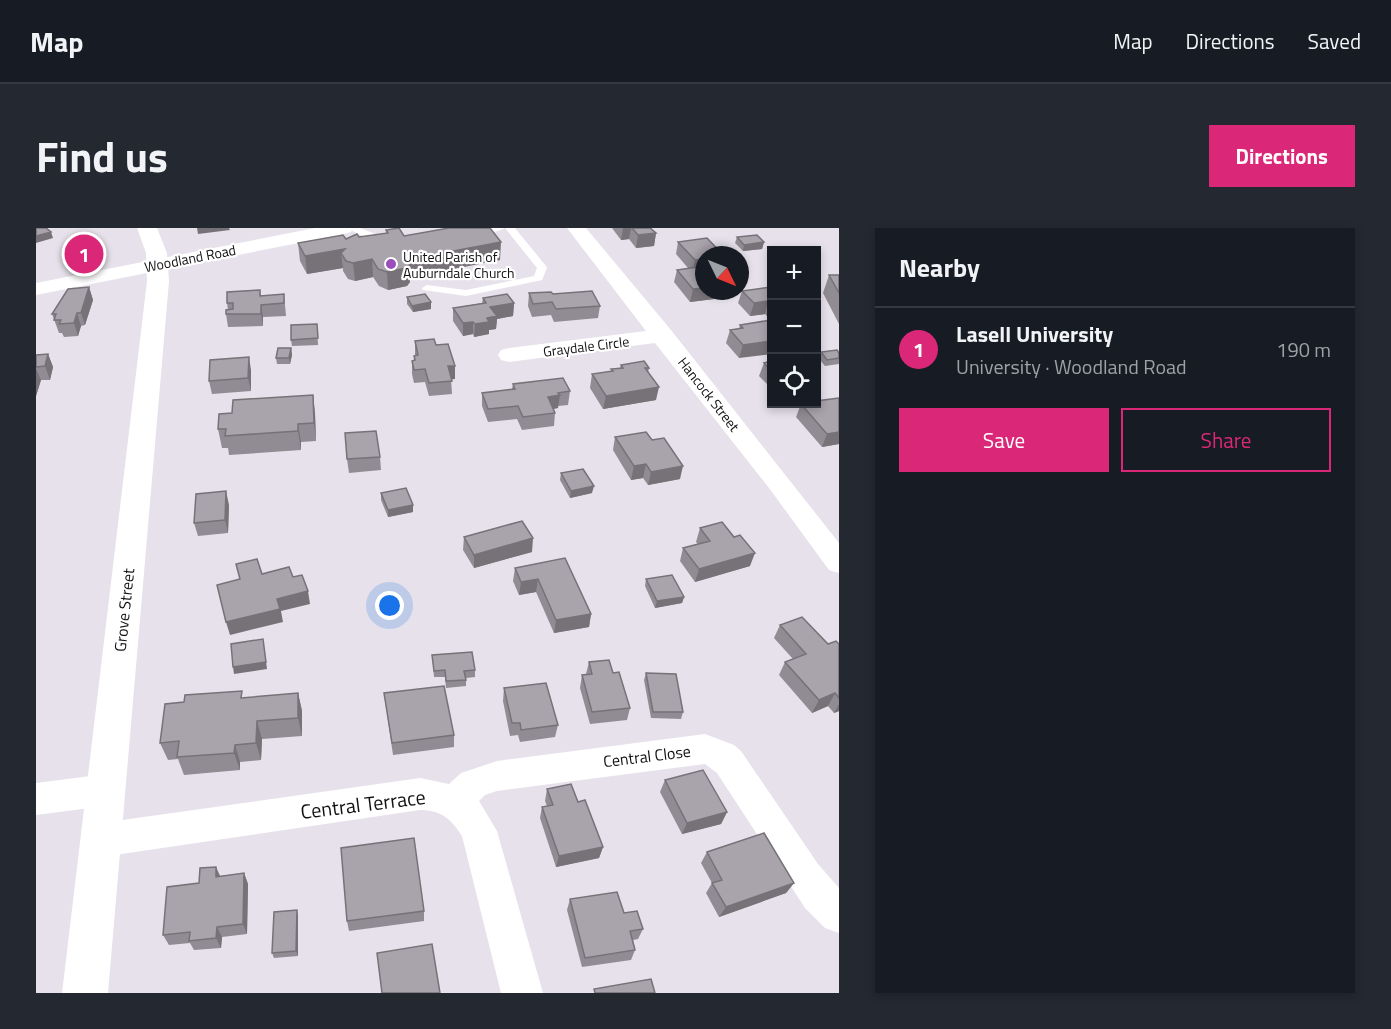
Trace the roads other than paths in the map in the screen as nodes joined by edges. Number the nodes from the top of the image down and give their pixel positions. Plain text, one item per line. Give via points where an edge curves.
1 (147, 228) edge
2 (344, 228) edge
3 (352, 228) edge
4 (500, 228) edge
5 (510, 228) edge
6 (576, 228) edge
7 (456, 233) edge
8 (401, 240) edge
9 (158, 264) junction
10 (427, 288) dead end
11 (36, 290) edge
12 (663, 335) junction
13 (509, 355) dead end
14 (839, 563) edge
15 (106, 790) junction
16 (36, 799) edge
17 (455, 801) junction
18 (101, 840) junction
19 (839, 914) edge
20 (85, 993) edge
21 (522, 993) edge

1 - 9 main road, Grove Street
2 - 9 street, Woodland Road
3 - 8 lane via 369,236
4 - 7 lane
5 - 10 lane via 542,268 538,278 466,293
6 - 12 street, Hancock Street
9 - 11 street, Woodland Road
9 - 15 main road, Grove Street
12 - 13 street, Graydale Circle
12 - 14 street, Hancock Street
15 - 16 street
15 - 18 main road, Grove Street
17 - 18 street, Central Terrace via 420,794
17 - 19 street, Central Close via 473,784 497,776 712,750 729,762 805,877
17 - 21 street via 479,831
18 - 20 main road, Grove Street

